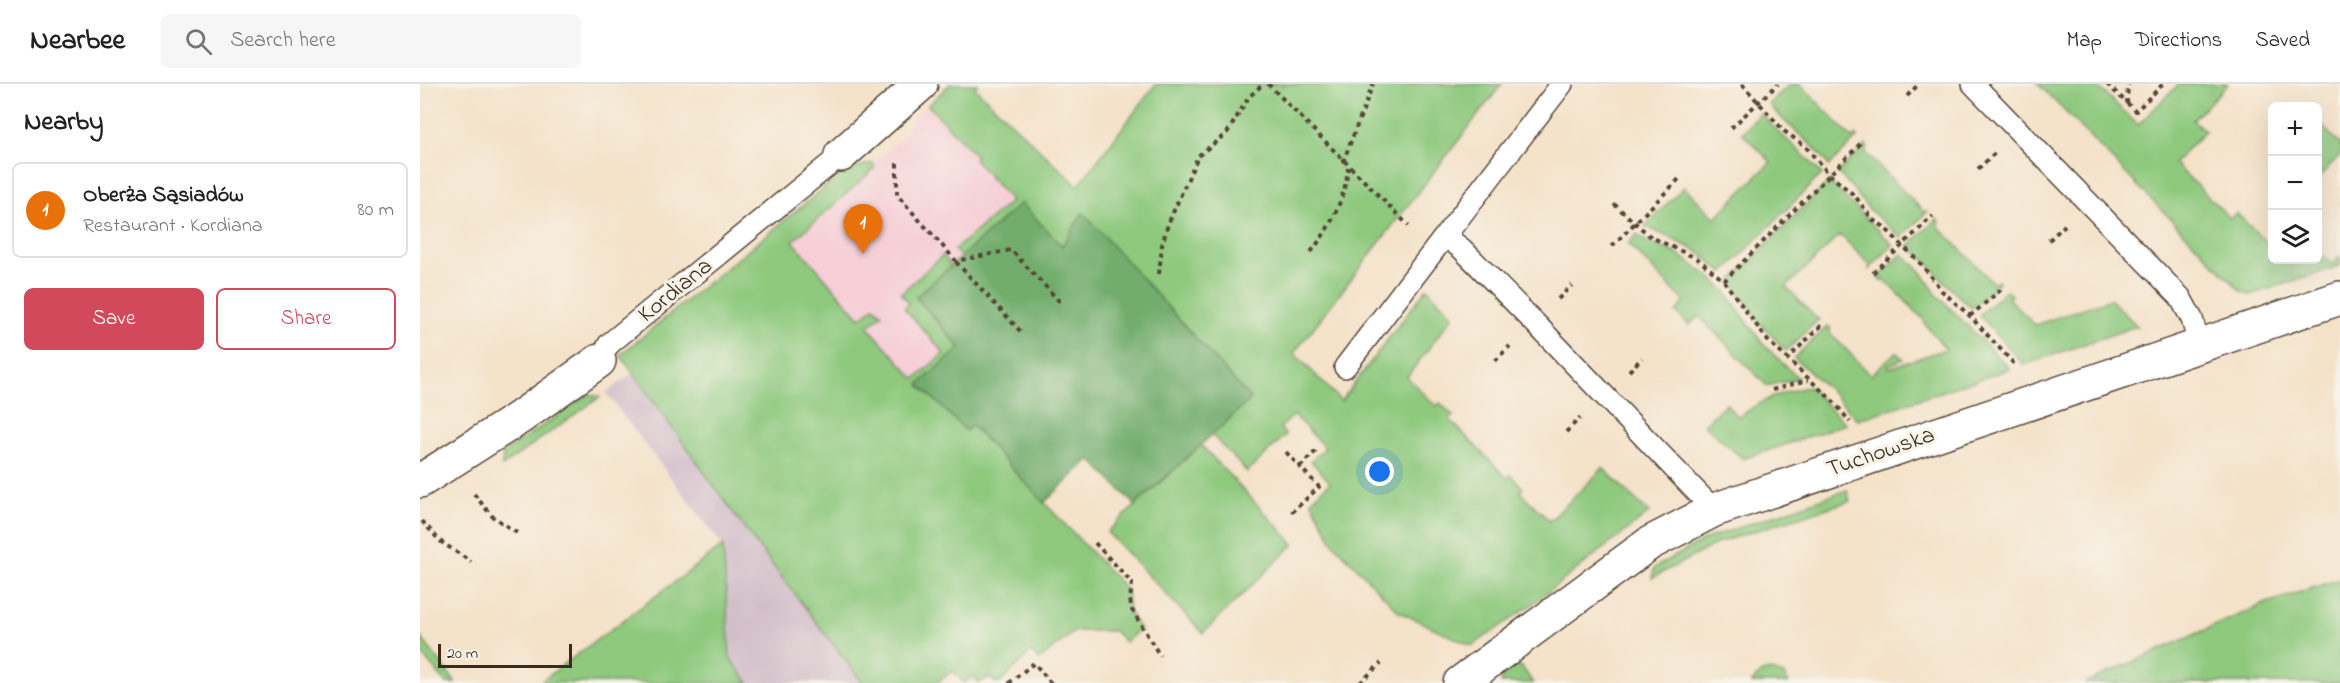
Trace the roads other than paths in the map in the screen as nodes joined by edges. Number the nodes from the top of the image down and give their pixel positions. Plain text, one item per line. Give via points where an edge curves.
1 (921, 84) edge
2 (1562, 84) edge
3 (1973, 84) edge
4 (841, 154) joint
5 (1441, 242) junction
6 (2340, 298) edge
7 (2199, 345) junction
8 (599, 361) joint
9 (1345, 367) dead end
10 (420, 481) edge
11 (1714, 510) junction
12 (1460, 683) edge

1 - 4 street, Kordiana
2 - 5 lane
3 - 7 lane via 2180,297 2192,319
4 - 8 lane, Kordiana via 609,344
5 - 9 lane
5 - 11 lane via 1462,249
6 - 7 street, Tuchowska
7 - 11 street, Tuchowska
8 - 10 street, Kordiana
11 - 12 street, Tuchowska via 1650,543

